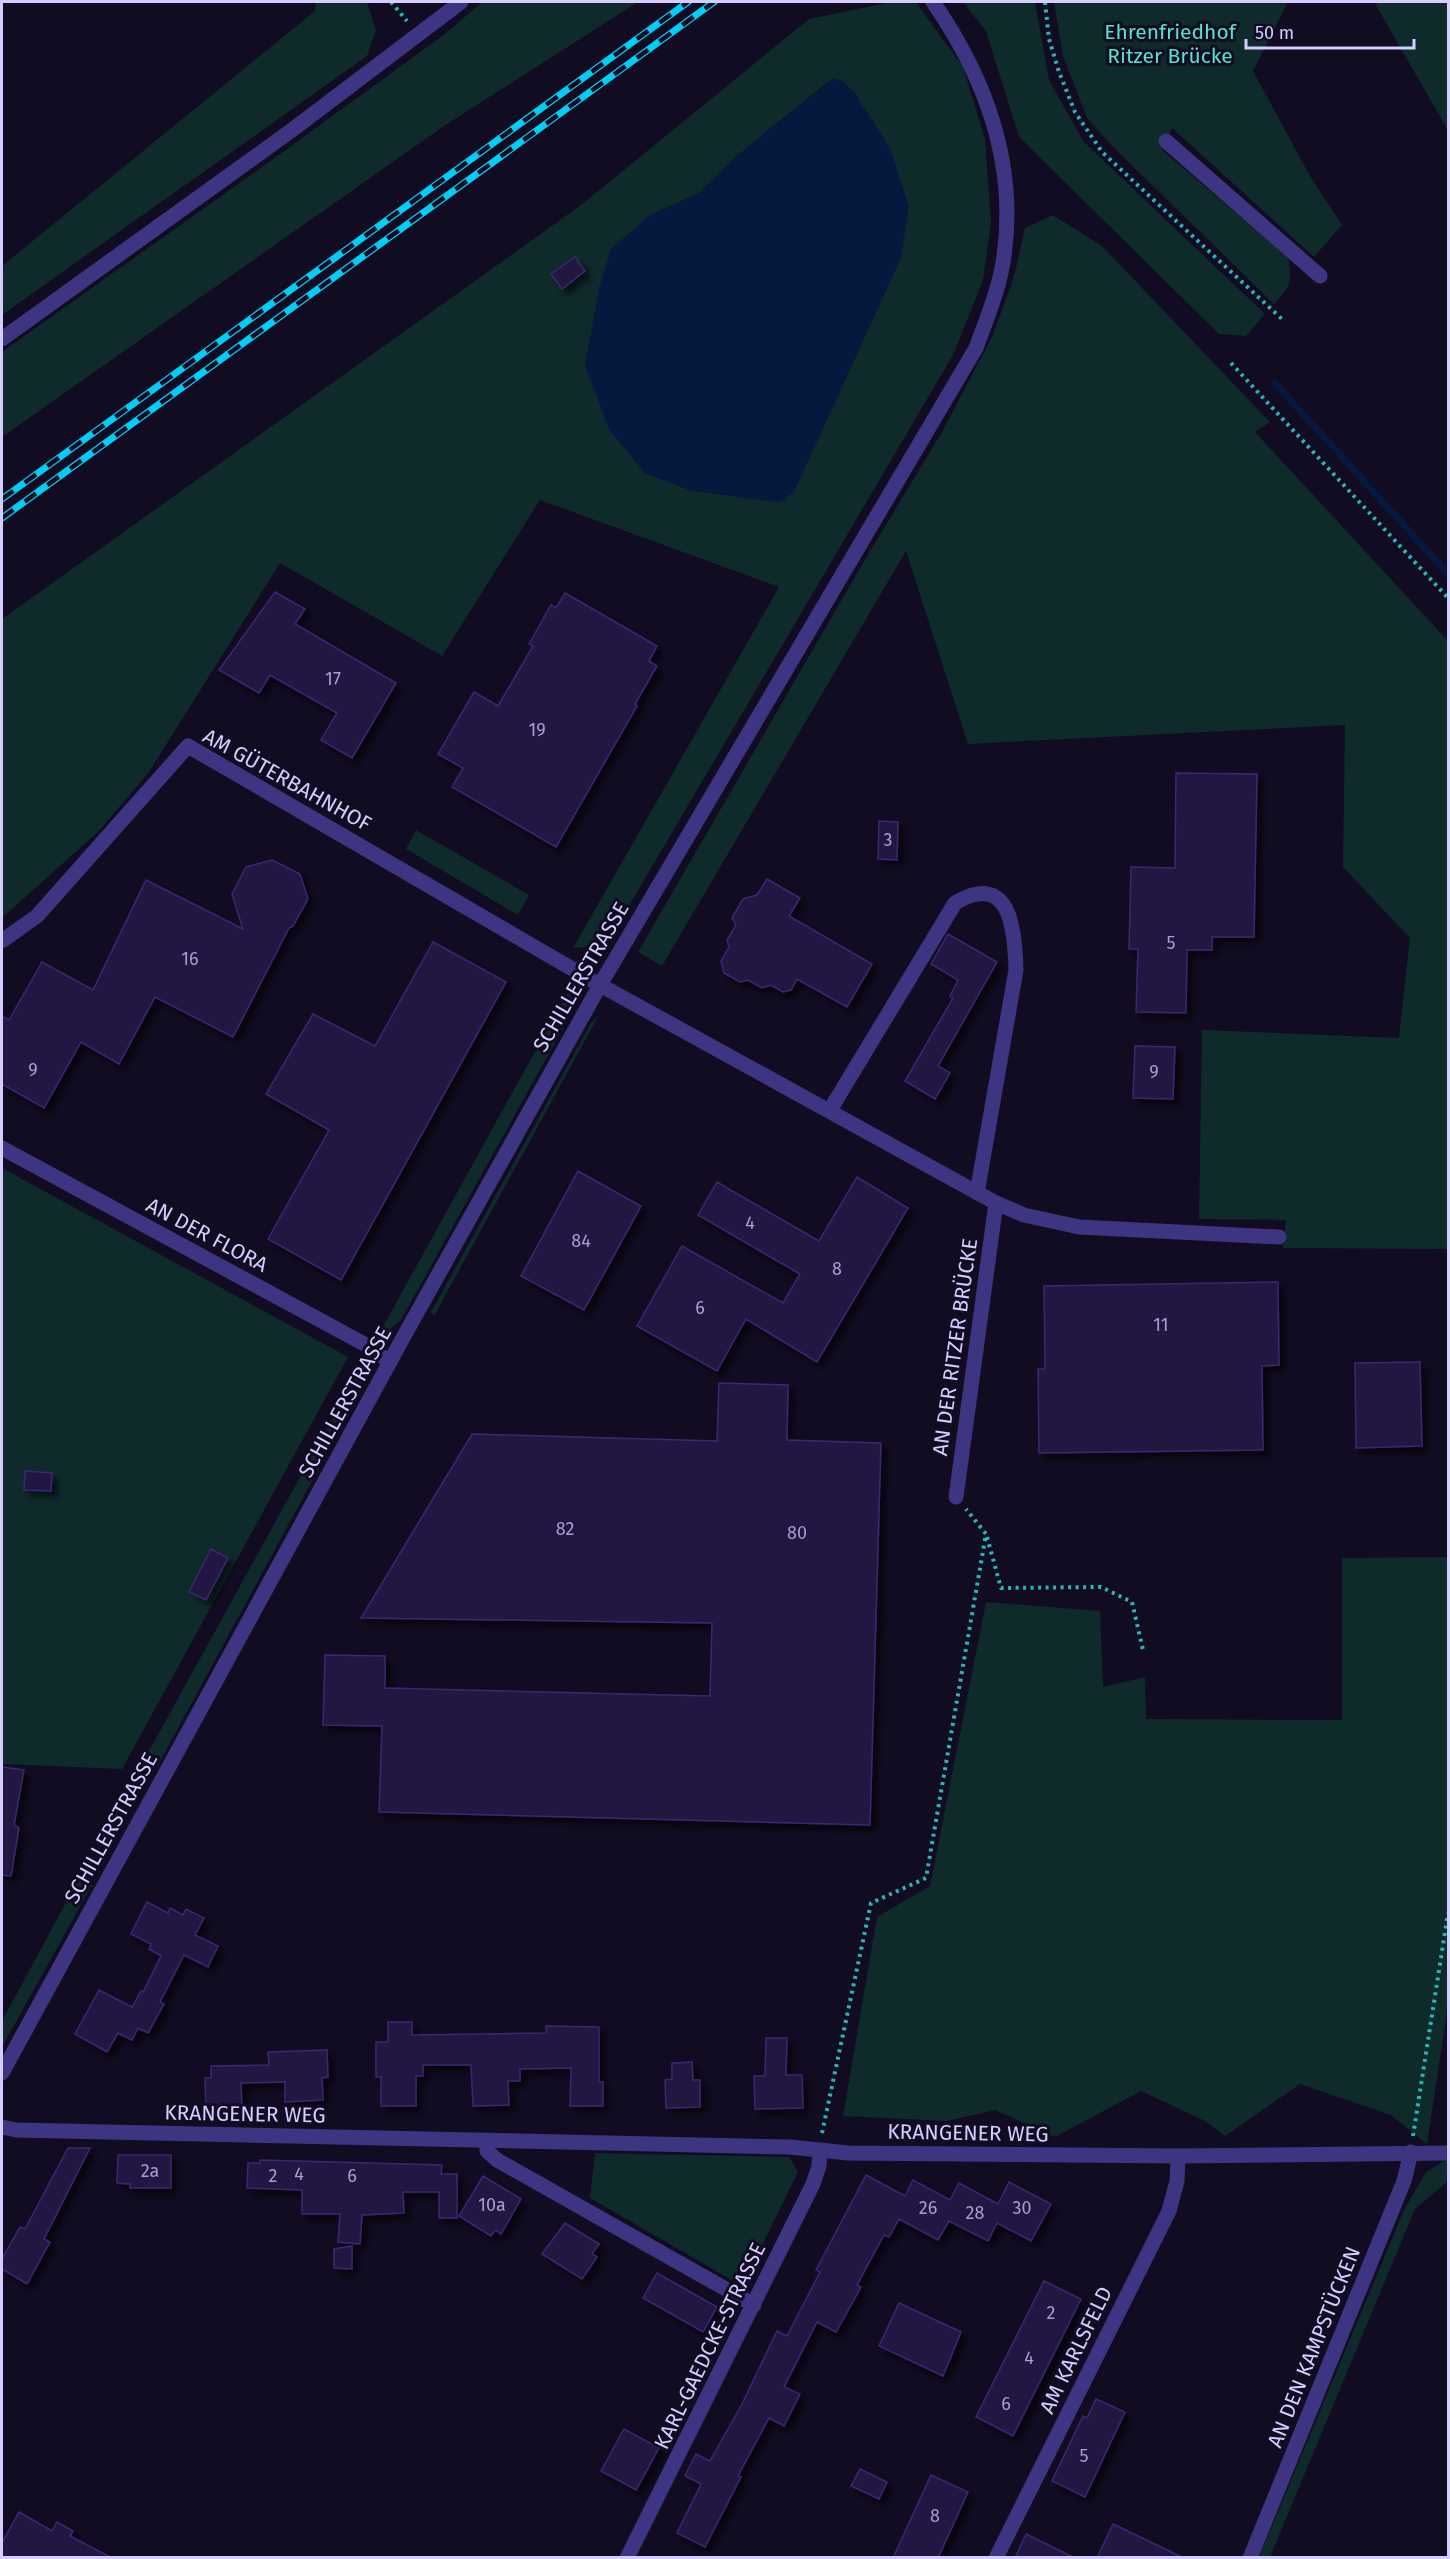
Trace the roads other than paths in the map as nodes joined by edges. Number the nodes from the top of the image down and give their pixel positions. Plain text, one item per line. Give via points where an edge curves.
1 (461, 2) edge
2 (933, 2) edge
3 (1166, 141) dead end
4 (1320, 276) dead end
5 (2, 339) edge
6 (2, 941) edge
7 (600, 985) junction
8 (830, 1110) junction
9 (2, 1148) edge
10 (977, 1192) junction
11 (996, 1203) junction
12 (1279, 1237) dead end
13 (390, 1362) junction
14 (956, 1497) road end
15 (2, 2073) edge
16 (2, 2127) edge
17 (487, 2140) junction
18 (820, 2150) junction
19 (1411, 2151) junction
20 (1449, 2153) edge
21 (1178, 2156) junction
22 (754, 2305) junction
23 (627, 2558) edge
24 (996, 2558) edge
25 (1250, 2558) edge

1 - 5 street via 292,130
2 - 7 street, SCHILLERSTRASSE via 970,61 1000,142 1007,224 1004,258 993,302 976,348 944,404
3 - 4 street
6 - 7 street, AM GÜTERBAHNHOF via 37,916 188,746
7 - 8 street
7 - 13 street, SCHILLERSTRASSE
8 - 10 street
8 - 10 street via 955,903 981,894 996,898 1007,908 1015,934 1016,970
9 - 13 street, AN DER FLORA via 366,1345
10 - 11 street
11 - 12 street via 1024,1215 1079,1227
11 - 14 street, AN DER RITZER BRÜCKE
13 - 15 street, SCHILLERSTRASSE
16 - 17 street, KRANGENER WEG
17 - 18 street, KRANGENER WEG
17 - 22 street via 487,2151 497,2160
18 - 21 street, KRANGENER WEG
18 - 22 street, KARL-GAEDCKE-STRASSE via 813,2184
19 - 20 street, KRANGENER WEG
19 - 21 street, KRANGENER WEG
19 - 25 street, AN DEN KAMPSTÜCKEN via 1404,2181
21 - 24 street, AM KARLSFELD via 1177,2181 1169,2211
22 - 23 street, KARL-GAEDCKE-STRASSE

